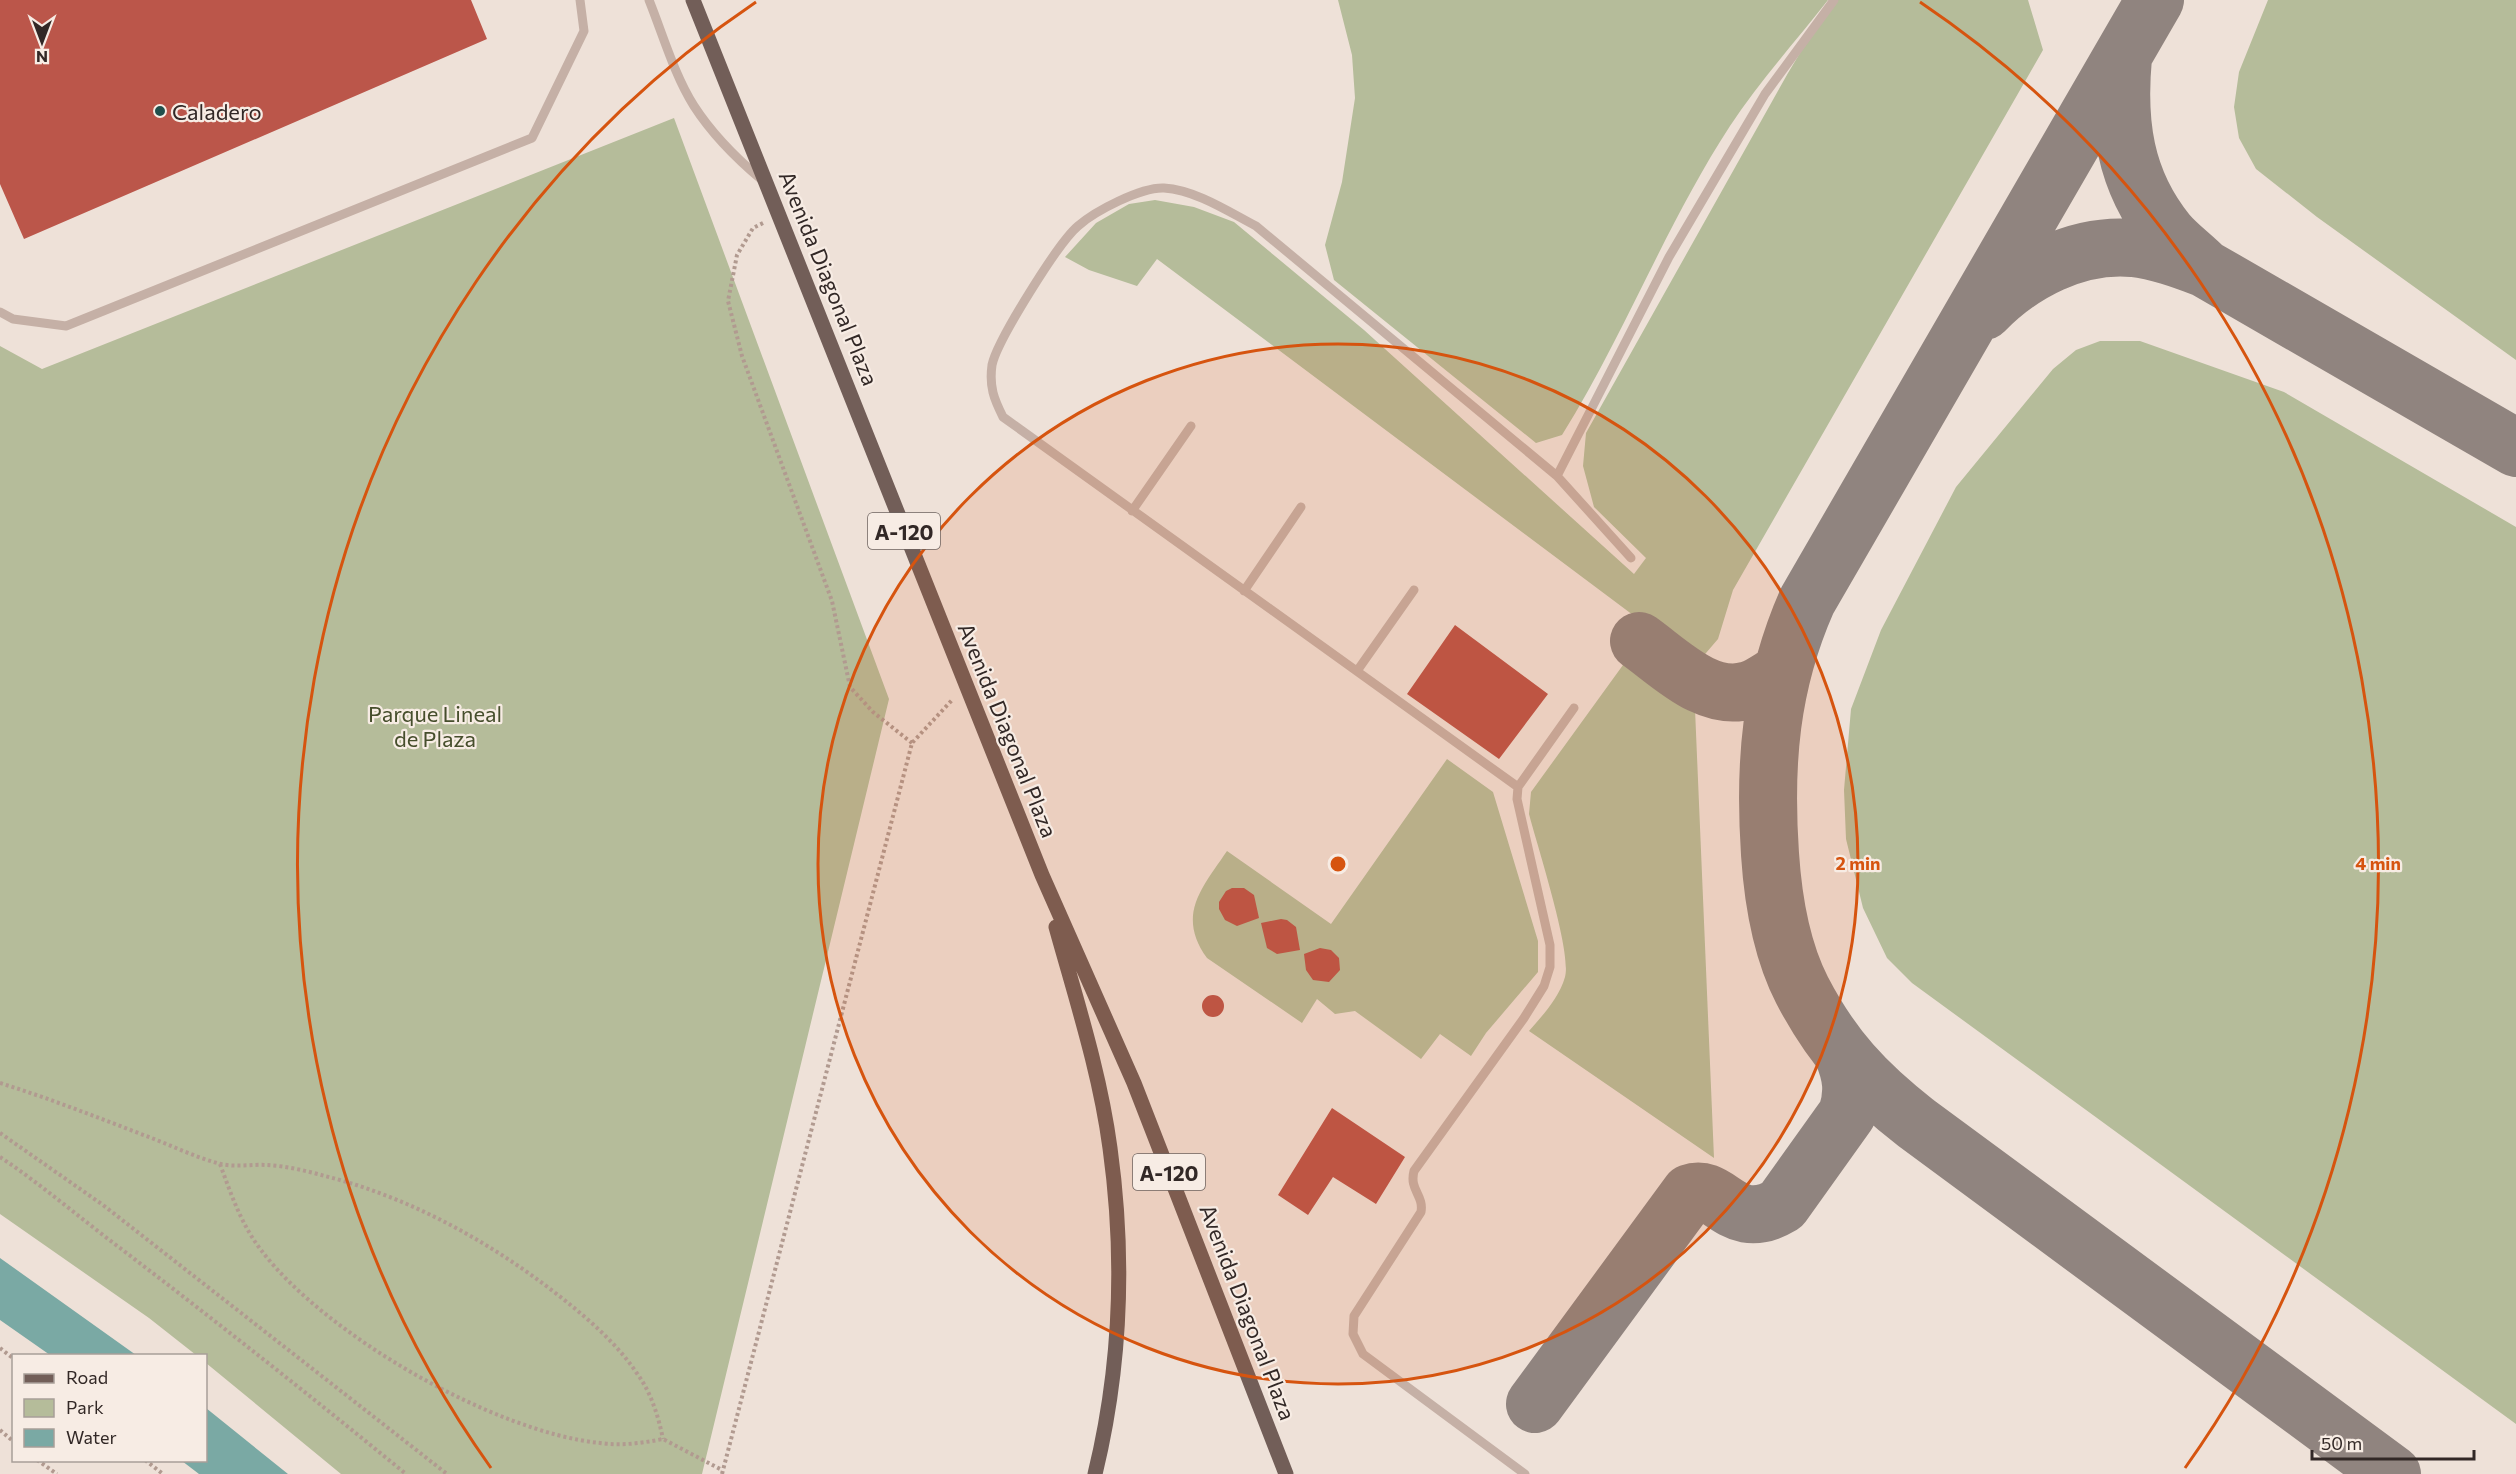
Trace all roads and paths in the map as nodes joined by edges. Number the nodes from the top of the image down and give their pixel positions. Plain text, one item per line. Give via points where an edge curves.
1 (580, 0) edge
2 (649, 0) edge
3 (693, 0) edge
4 (1834, 0) edge
5 (768, 186) junction
6 (780, 214) junction
7 (0, 312) edge
8 (1191, 426) dead end
9 (1557, 476) junction
10 (1301, 507) dead end
11 (1132, 511) junction
12 (1631, 558) dead end
13 (1414, 590) dead end
14 (1244, 591) junction
15 (1357, 671) junction
16 (965, 686) junction
17 (1574, 708) dead end
18 (912, 743) junction
19 (1518, 787) junction
20 (1042, 875) junction
21 (0, 1083) edge
22 (0, 1133) edge
23 (0, 1157) edge
24 (220, 1164) junction
25 (0, 1348) edge
26 (12, 1357) edge
27 (0, 1430) edge
28 (663, 1439) junction
29 (12, 1440) edge
30 (39, 1462) edge
31 (146, 1462) edge
32 (722, 1472) edge
33 (57, 1474) edge
34 (163, 1474) edge
35 (406, 1474) edge
36 (447, 1474) edge
37 (1095, 1474) edge
38 (1286, 1474) edge
39 (1525, 1474) edge

1 - 7 lane via 584,32 532,138 66,326 13,319
2 - 5 lane via 694,106 741,163
3 - 5 main road, Avenida Diagonal Plaza / A-120
4 - 9 lane via 1765,94 1675,247
5 - 6 main road, Avenida Diagonal Plaza / A-120
6 - 16 main road, Avenida Diagonal Plaza / A-120
6 - 18 path via 753,228 736,255 728,301 742,356 832,601 850,687 873,712
8 - 11 lane
9 - 11 lane via 1256,226 1207,200 1163,188 1123,198 1077,227 1050,261 992,364 991,392 1003,417
9 - 12 lane
10 - 14 lane
11 - 14 lane
13 - 15 lane
14 - 15 lane
15 - 19 lane
16 - 18 path
16 - 20 main road, Avenida Diagonal Plaza / A-120
17 - 19 lane
18 - 32 path
19 - 39 lane via 1517,799 1550,945 1550,967 1544,986 1524,1018 1414,1171 1411,1180 1421,1200 1421,1212 1354,1316 1353,1334 1363,1354
20 - 37 main road, A-120 via 1101,1100 1117,1210 1116,1353 1107,1425
20 - 38 main road, Avenida Diagonal Plaza / A-120 via 1134,1083
21 - 24 path
22 - 36 path via 104,1205
23 - 35 path via 272,1364
24 - 28 path via 269,1165 324,1175 434,1217 491,1248 542,1282 618,1348 648,1391
24 - 28 path via 238,1212 262,1252 306,1296 383,1355 468,1402 537,1429 599,1443
25 - 26 path
27 - 29 path
28 - 32 path
30 - 33 path
31 - 34 path

